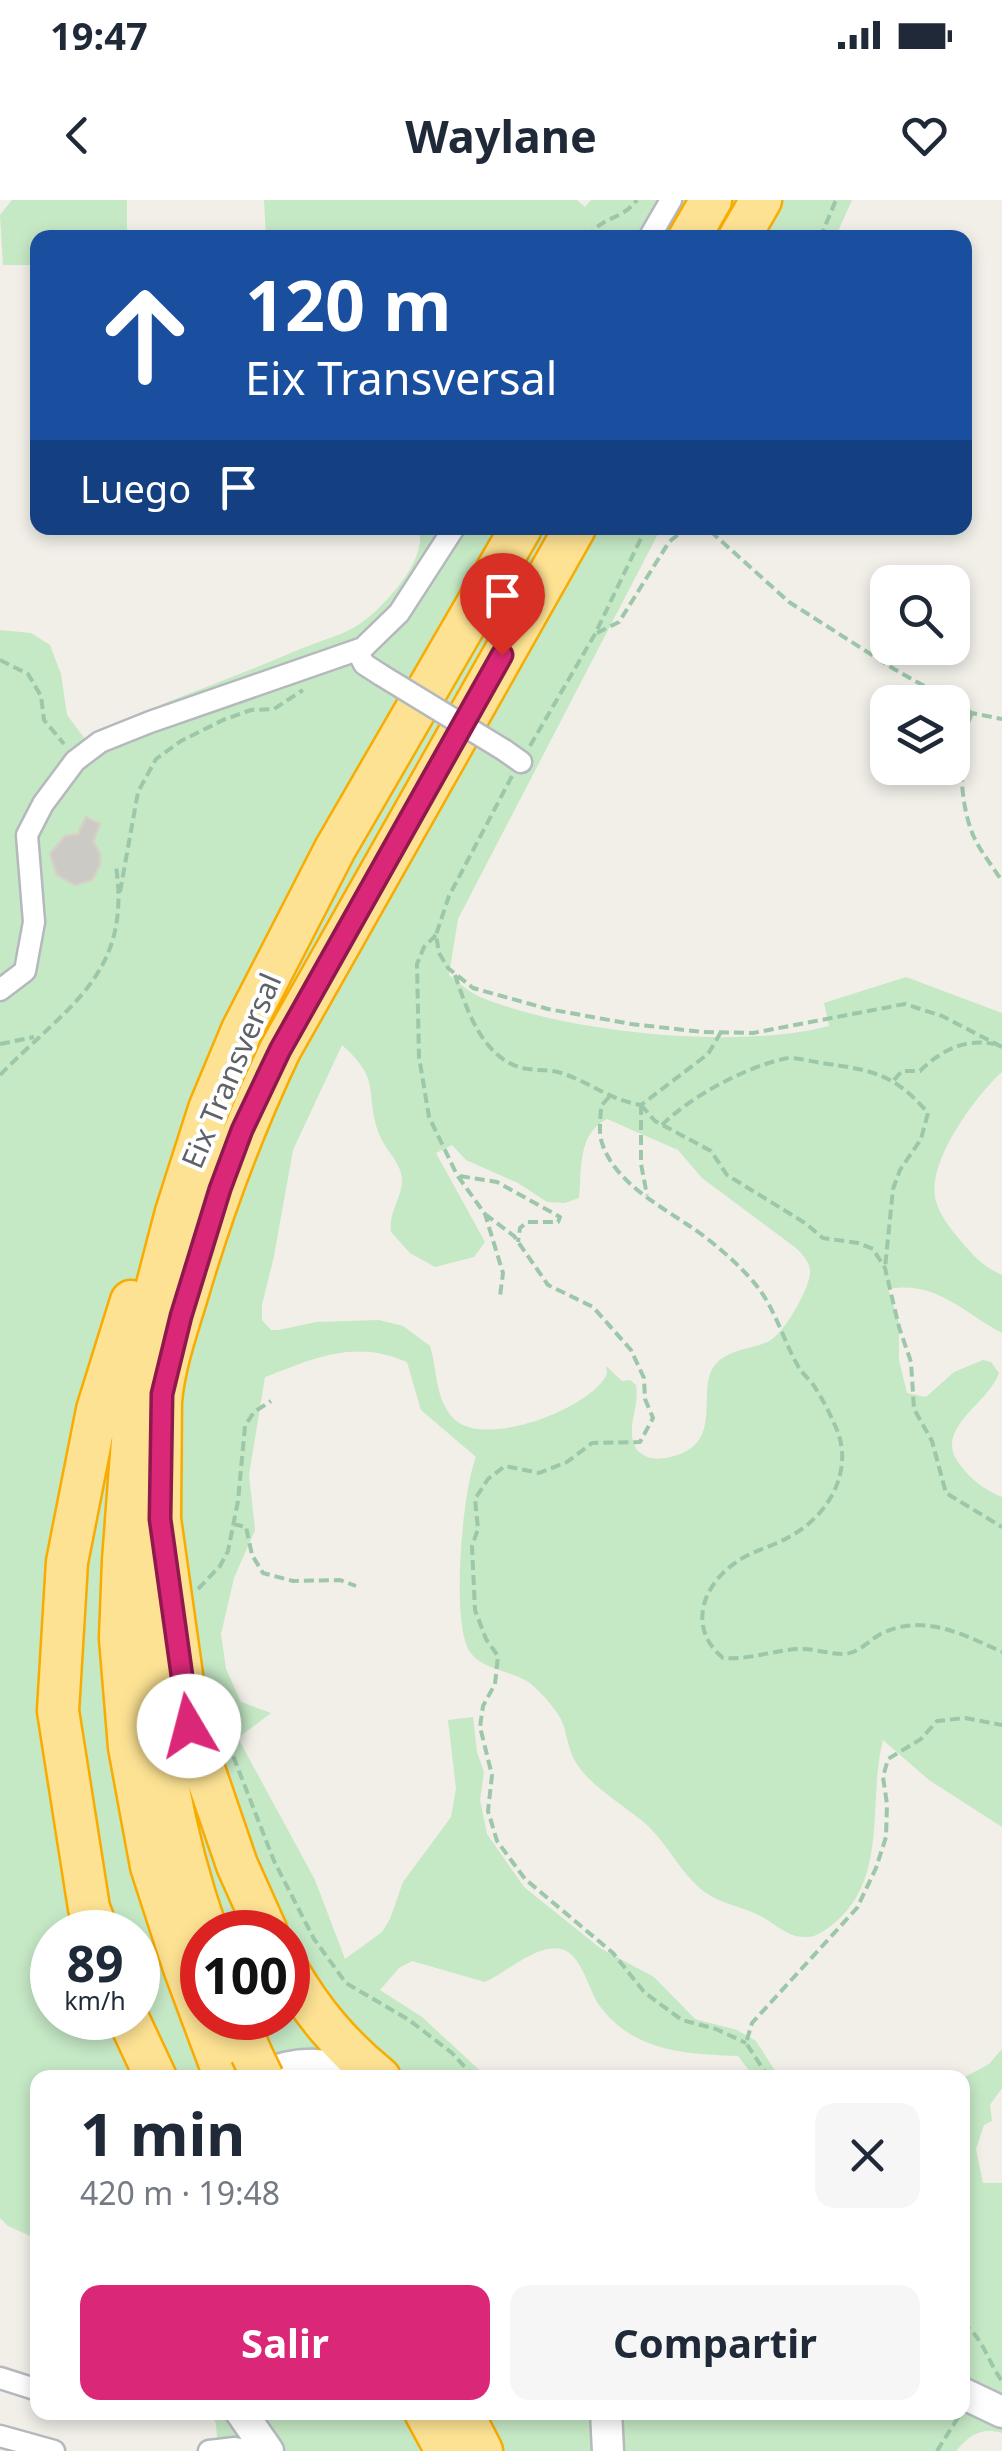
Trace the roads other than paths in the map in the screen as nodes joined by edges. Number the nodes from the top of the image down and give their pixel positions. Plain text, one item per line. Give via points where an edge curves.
1 (671, 200) edge
2 (711, 200) edge
3 (761, 200) edge
4 (654, 230) edge
5 (694, 230) edge
6 (744, 230) edge
7 (450, 535) edge
8 (517, 535) edge
9 (570, 535) edge
10 (357, 650) junction
11 (512, 756) road end
12 (0, 990) edge
13 (209, 1108) junction
14 (162, 1394) junction
15 (90, 1910) edge
16 (199, 1910) edge
17 (257, 1910) edge
18 (310, 2004) edge
19 (138, 2040) edge
20 (242, 2062) edge
21 (152, 2070) edge
22 (340, 2070) edge
23 (370, 2070) edge
24 (0, 2378) edge
25 (30, 2387) edge
26 (970, 2397) edge
27 (1002, 2412) edge
28 (247, 2420) edge
29 (429, 2420) edge
30 (466, 2420) edge
31 (606, 2420) edge
32 (0, 2436) edge
33 (54, 2451) edge
34 (210, 2451) edge
35 (250, 2451) edge
36 (268, 2451) edge
37 (446, 2451) edge
38 (482, 2451) edge
39 (608, 2451) edge

1 - 4 street
2 - 5 highway
3 - 6 highway
7 - 10 street via 400,612
8 - 13 highway, Eix Transversal via 335,849
9 - 14 highway, Eix Transversal via 280,1050 209,1218
10 - 11 street, bridge via 380,676
10 - 12 street via 150,722 100,742 75,761 27,835 34,922 25,971
13 - 15 highway via 168,1182 102,1391 67,1562 58,1711
13 - 20 highway, Eix Transversal via 151,1308 135,1401 120,1638 150,1866
14 - 16 highway, Eix Transversal via 148,1548 151,1653 182,1862
14 - 17 highway via 160,1519 189,1726
18 - 23 highway
19 - 21 highway
20 - 22 street via 311,2062
24 - 25 street
26 - 27 street
28 - 36 street
29 - 37 highway
30 - 38 highway
31 - 39 street
32 - 33 street
34 - 35 street

